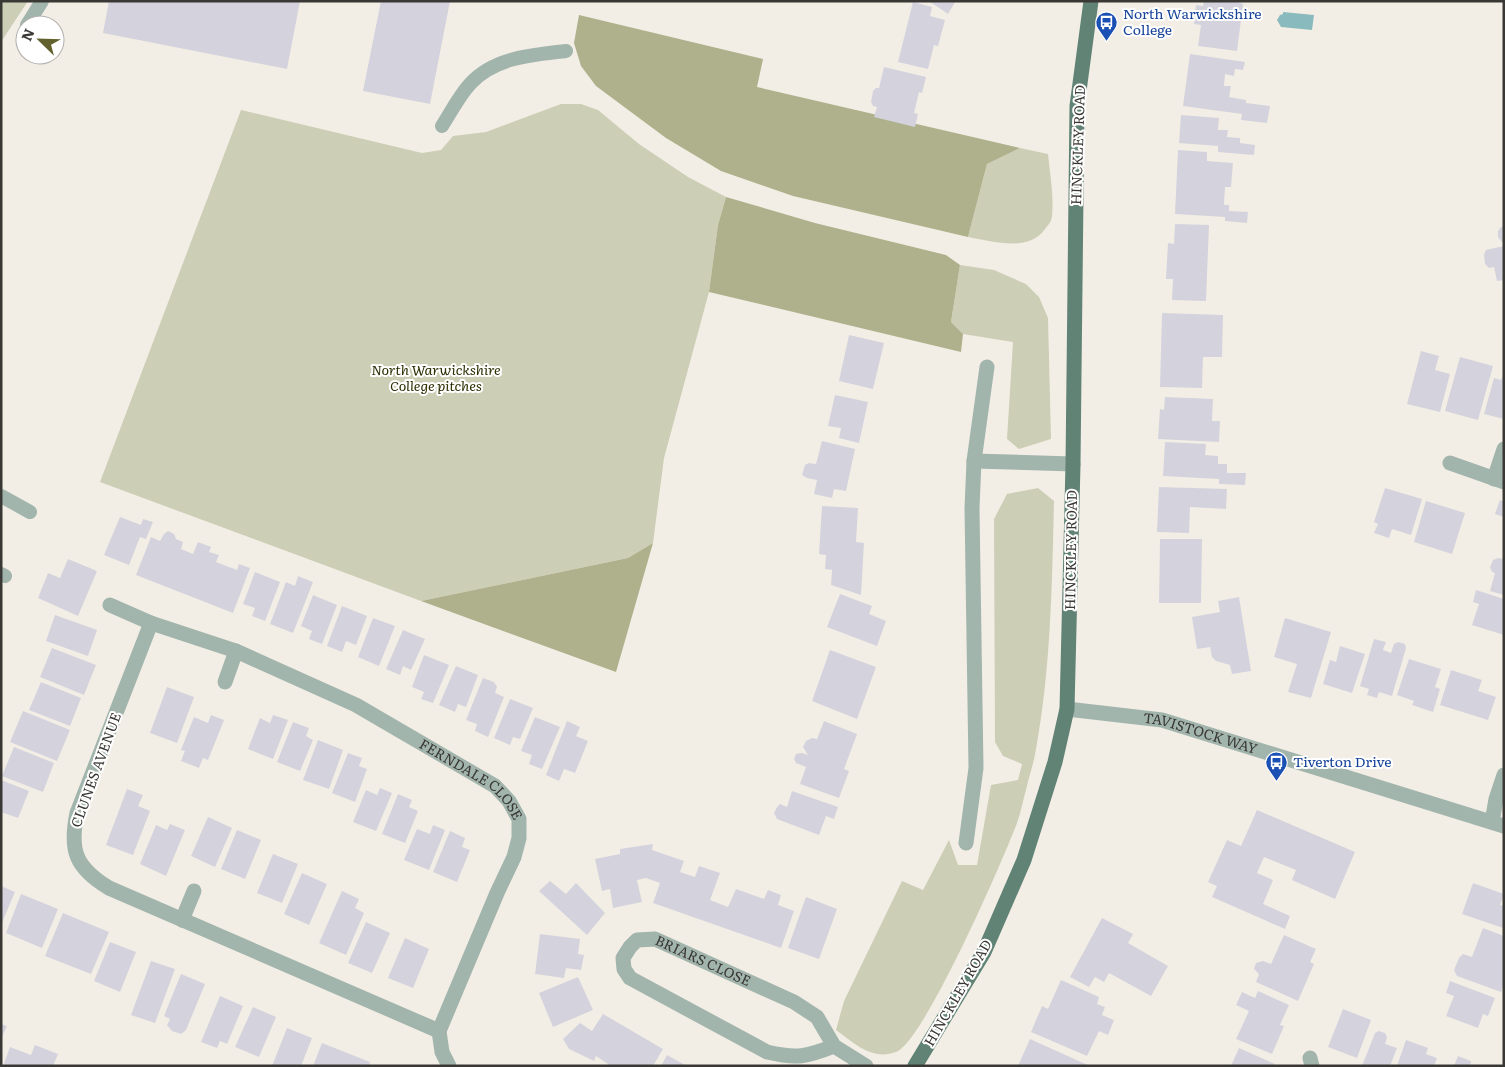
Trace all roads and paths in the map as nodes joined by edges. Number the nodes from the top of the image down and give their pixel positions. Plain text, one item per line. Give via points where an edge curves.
1 (42, 1) edge
2 (1091, 1) edge
3 (33, 15) edge
4 (566, 51) dead end
5 (442, 126) dead end
6 (987, 367) dead end
7 (1504, 449) edge
8 (974, 461) junction
9 (1450, 463) dead end
10 (1073, 464) junction
11 (1499, 480) edge
12 (1, 496) edge
13 (30, 512) dead end
14 (110, 605) dead end
15 (151, 623) junction
16 (236, 651) junction
17 (224, 682) dead end
18 (1067, 709) junction
19 (1504, 775) edge
20 (1498, 824) edge
21 (966, 843) dead end
22 (194, 891) dead end
23 (182, 920) junction
24 (439, 1031) junction
25 (834, 1046) junction
26 (449, 1066) edge
27 (866, 1066) edge
28 (915, 1066) edge

1 - 3 lane
2 - 10 main road, HINCKLEY ROAD via 1077,106
4 - 5 lane via 524,56 495,65 470,83
6 - 8 street
7 - 11 street
8 - 10 street
8 - 21 street via 976,768
9 - 11 street
10 - 18 main road, HINCKLEY ROAD
12 - 13 lane
14 - 15 street, FERNDALE CLOSE
15 - 16 street, FERNDALE CLOSE
15 - 23 street, CLUNES AVENUE via 77,813 73,832 75,851 95,880
16 - 17 street
16 - 24 street, FERNDALE CLOSE via 356,705 495,786 516,813 519,838 514,857
18 - 20 street, TAVISTOCK WAY via 1162,720
18 - 28 main road, HINCKLEY ROAD via 1055,762 1024,860 984,952
19 - 20 street via 1496,800
22 - 23 street
23 - 24 street, CLUNES AVENUE
24 - 26 street via 442,1052
25 - 25 street, BRIARS CLOSE via 809,1056 788,1057 767,1052 630,978 624,969 623,958 637,940 654,939 794,1002 816,1017
25 - 27 street, BRIARS CLOSE

